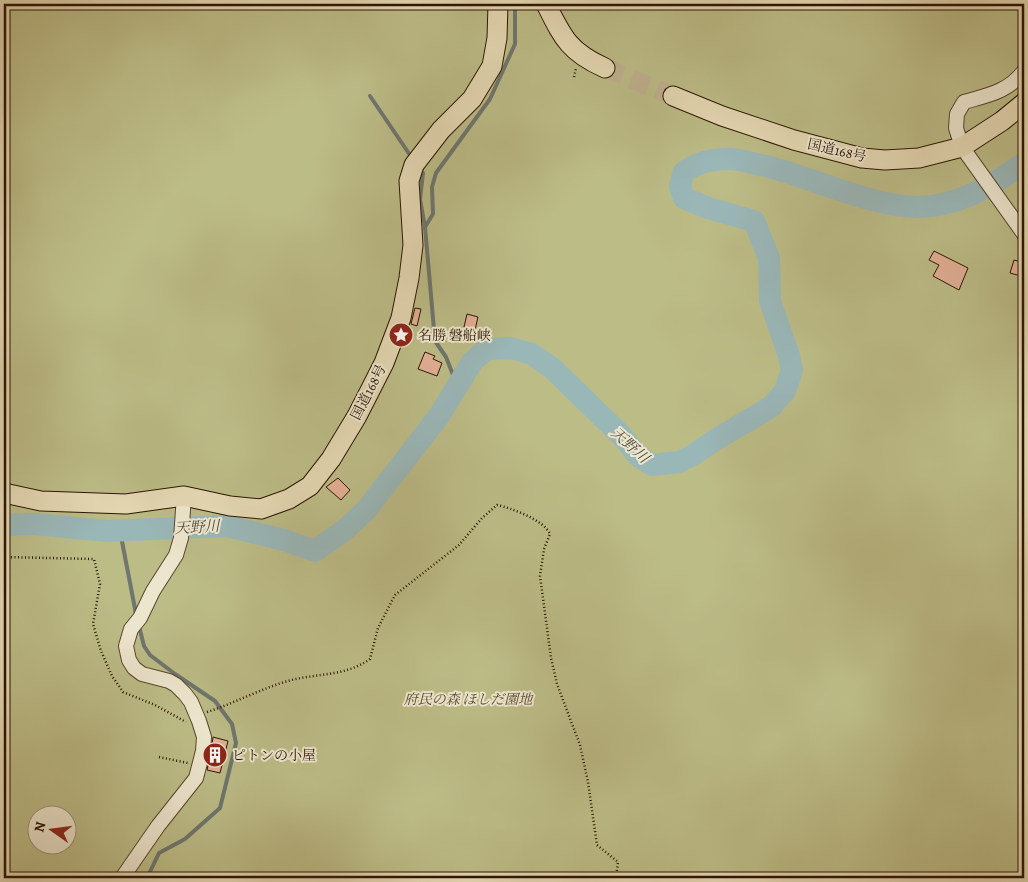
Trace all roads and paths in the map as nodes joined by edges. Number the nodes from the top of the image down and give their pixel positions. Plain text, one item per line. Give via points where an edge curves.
1 (498, 4) edge
2 (546, 4) edge
3 (606, 68) tunnel mouth
4 (1024, 71) edge
5 (673, 96) tunnel mouth
6 (1024, 104) edge
7 (962, 147) junction
8 (1024, 234) edge
9 (4, 493) edge
10 (184, 502) junction
11 (4, 557) edge
12 (196, 715) junction
13 (201, 729) junction
14 (159, 757) dead end
15 (200, 766) junction
16 (122, 878) edge
17 (616, 878) edge

1 - 10 highway, 国道168号 via 492,66 472,99 441,130 414,165 408,181 412,245 401,318 384,363 331,459 310,486 289,500 262,508
2 - 3 highway via 570,45 586,59
4 - 7 street via 1004,89 964,102 957,114 956,128
5 - 7 highway, 国道168号 via 794,140 862,158 906,159
6 - 7 highway, 国道168号
7 - 8 street
9 - 10 highway, 国道168号 via 40,501
10 - 12 street via 176,555 131,630 126,646 134,668 142,674 176,685 191,702
11 - 13 path via 94,559 100,584 93,624 116,684 122,692
12 - 13 street
12 - 17 path via 286,682 362,665 370,659 378,628 395,596 459,545 497,505 514,510 547,528 550,534 540,576 551,658 557,684 580,745 597,845 618,862
13 - 15 street via 204,737
14 - 15 path
15 - 16 street via 196,778

